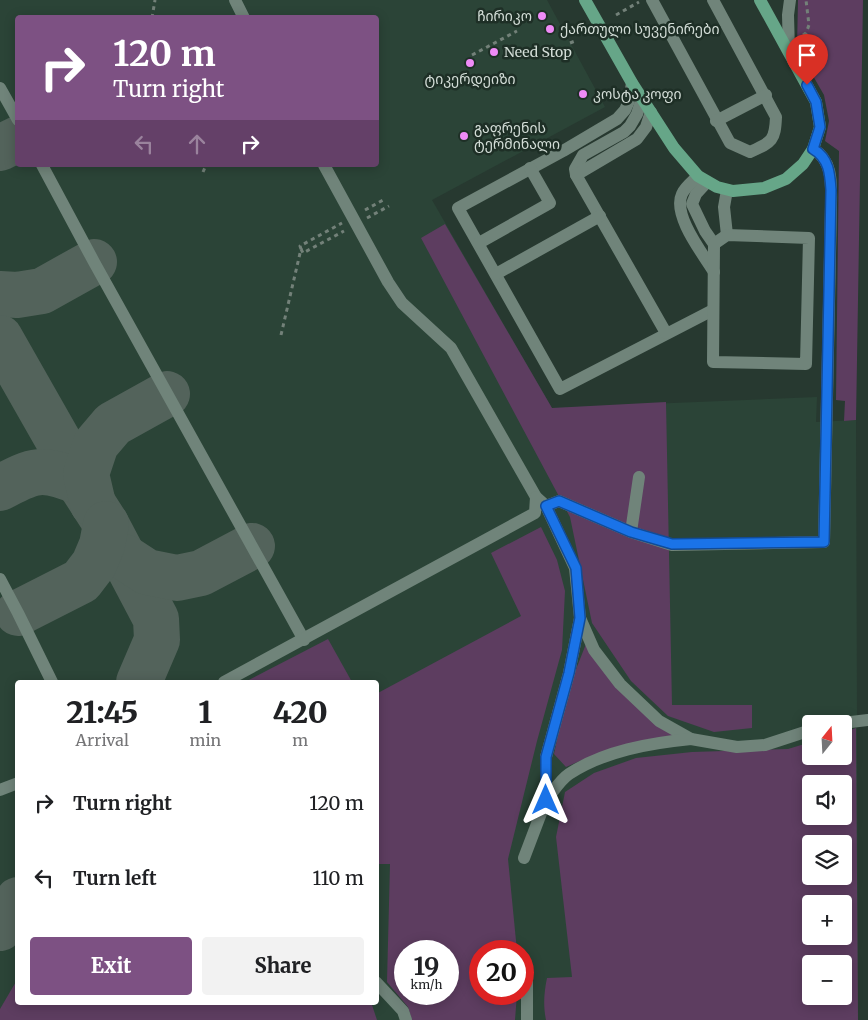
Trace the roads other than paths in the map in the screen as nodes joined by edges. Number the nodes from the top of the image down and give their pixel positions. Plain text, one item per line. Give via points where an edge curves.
1 (235, 0) edge
2 (585, 0) edge
3 (652, 0) edge
4 (713, 0) edge
5 (760, 0) edge
6 (781, 0) edge
7 (790, 0) edge
8 (242, 15) edge
9 (788, 15) junction
10 (789, 51) junction
11 (632, 83) junction
12 (0, 88) edge
13 (766, 95) junction
14 (642, 99) junction
15 (651, 112) junction
16 (15, 115) edge
17 (716, 121) junction
18 (813, 149) junction
19 (43, 167) edge
20 (325, 167) edge
21 (530, 168) junction
22 (576, 175) junction
23 (703, 179) junction
24 (727, 190) junction
25 (600, 216) junction
26 (727, 235) junction
27 (479, 243) junction
28 (714, 244) junction
29 (714, 272) junction
30 (496, 274) junction
31 (714, 310) junction
32 (666, 333) junction
33 (639, 477) dead end
34 (536, 497) junction
35 (546, 506) junction
36 (631, 532) junction
37 (0, 579) edge
38 (580, 618) junction
39 (304, 640) junction
40 (51, 680) edge
41 (228, 680) edge
42 (868, 720) edge
43 (852, 722) edge
44 (802, 733) edge
45 (691, 739) junction
46 (15, 784) edge
47 (0, 790) edge
48 (546, 800) junction
49 (524, 858) dead end
50 (379, 985) edge
51 (528, 1014) edge
52 (406, 1020) edge
53 (534, 1020) edge

1 - 8 lane
2 - 11 main road
3 - 17 lane
4 - 13 lane
5 - 10 main road
6 - 9 lane
7 - 9 lane
9 - 10 lane
10 - 18 main road via 816,102 820,127
11 - 14 main road
11 - 21 lane via 629,101 617,119
12 - 16 lane
13 - 17 lane
13 - 17 lane via 776,117 775,134 768,144 750,152 730,143
14 - 15 main road
14 - 22 lane via 630,126 583,155 575,169
15 - 22 lane via 637,139
15 - 23 main road via 674,148
18 - 24 main road via 803,164 786,179 764,188
18 - 36 lane via 825,160 830,174 831,207 824,542 672,544
19 - 39 lane
20 - 34 lane via 388,282 402,303 451,348
21 - 27 lane via 550,203
21 - 27 lane via 458,208
22 - 25 lane
23 - 24 main road
23 - 28 lane via 692,204
23 - 29 lane via 682,193 681,212 688,230
24 - 26 lane via 724,207
25 - 30 lane
25 - 32 lane
26 - 28 lane
26 - 31 lane via 809,238 806,364 714,362
27 - 30 lane
28 - 29 lane
29 - 31 lane
30 - 32 lane via 560,389
31 - 32 lane
33 - 36 lane
34 - 35 lane
34 - 39 lane via 535,513
35 - 36 lane via 559,501
35 - 38 lane via 576,568
37 - 40 lane
38 - 45 lane via 594,650 620,684 659,721
38 - 48 lane via 546,757
39 - 41 lane
42 - 43 lane
44 - 45 lane via 764,745 737,746
45 - 48 lane via 662,742 606,756 568,775
46 - 47 lane
48 - 49 lane
50 - 52 lane via 403,1011
51 - 53 lane

